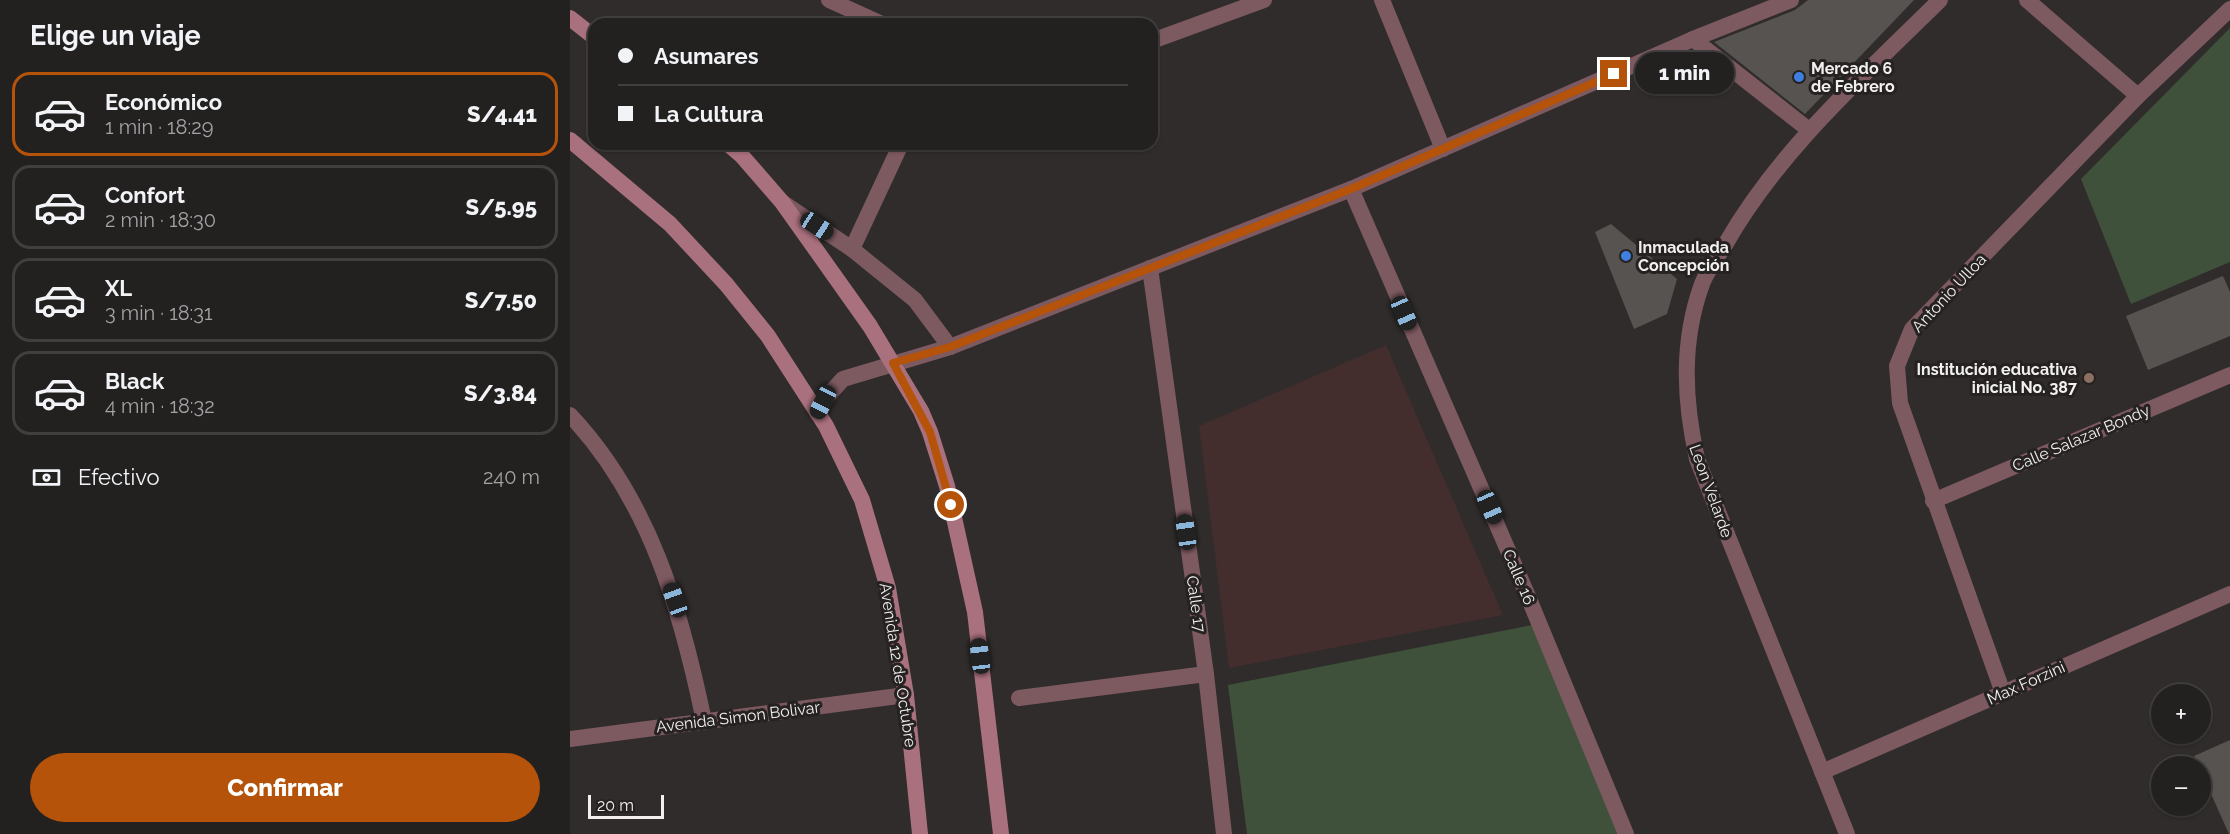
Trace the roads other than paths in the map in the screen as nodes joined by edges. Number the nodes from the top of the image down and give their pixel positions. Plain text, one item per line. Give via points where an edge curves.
1 (829, 0) edge
2 (1263, 0) edge
3 (1382, 0) edge
4 (1791, 0) edge
5 (1940, 0) edge
6 (2026, 0) edge
7 (2230, 9) edge
8 (570, 18) edge
9 (869, 18) edge
10 (588, 32) edge
11 (1158, 39) edge
12 (1693, 39) junction
13 (2138, 96) junction
14 (1809, 130) junction
15 (570, 140) edge
16 (1443, 149) junction
17 (735, 150) edge
18 (899, 150) edge
19 (1351, 189) junction
20 (782, 202) junction
21 (852, 249) junction
22 (1150, 268) junction
23 (950, 347) junction
24 (893, 363) junction
25 (2230, 375) edge
26 (817, 413) junction
27 (570, 415) edge
28 (1933, 501) junction
29 (2230, 594) edge
30 (1206, 674) junction
31 (2003, 693) junction
32 (906, 695) junction
33 (1019, 698) dead end
34 (704, 721) junction
35 (570, 739) edge
36 (1822, 772) junction
37 (920, 834) edge
38 (1001, 834) edge
39 (1224, 834) edge
40 (1626, 834) edge
41 (1847, 834) edge

1 - 9 street
2 - 11 street
3 - 16 street
4 - 12 street
5 - 14 street, Leon Velarde
6 - 13 street
7 - 13 street, Antonio Ulloa
8 - 10 main road
12 - 14 street
12 - 16 street
13 - 28 street, Antonio Ulloa via 1912,329 1897,366 1900,403
14 - 36 street, Leon Velarde via 1741,216 1703,283 1688,341 1685,382 1697,459
15 - 26 main road, Avenida 12 de Octubre via 670,224 726,284 768,336
16 - 19 street
17 - 20 main road
18 - 21 street
19 - 22 street
19 - 40 street, Calle 16 via 1527,594
20 - 21 street
20 - 24 main road
21 - 23 street via 915,300
22 - 23 street
22 - 30 street, Calle 17
23 - 24 street
24 - 26 street via 843,379
24 - 38 main road via 930,432 949,498 975,612
25 - 28 street, Calle Salazar Bondy
26 - 32 main road, Avenida 12 de Octubre via 862,500 888,588
27 - 34 street via 618,480 653,539 675,600
28 - 31 street, Antonio Ulloa
29 - 31 street, Max Forzini
30 - 33 street
30 - 39 street, Calle 17
31 - 36 street, Max Forzini
32 - 34 street, Avenida Simon Bolivar
32 - 37 main road, Avenida 12 de Octubre
34 - 35 street, Avenida Simon Bolivar
36 - 41 street, Leon Velarde

